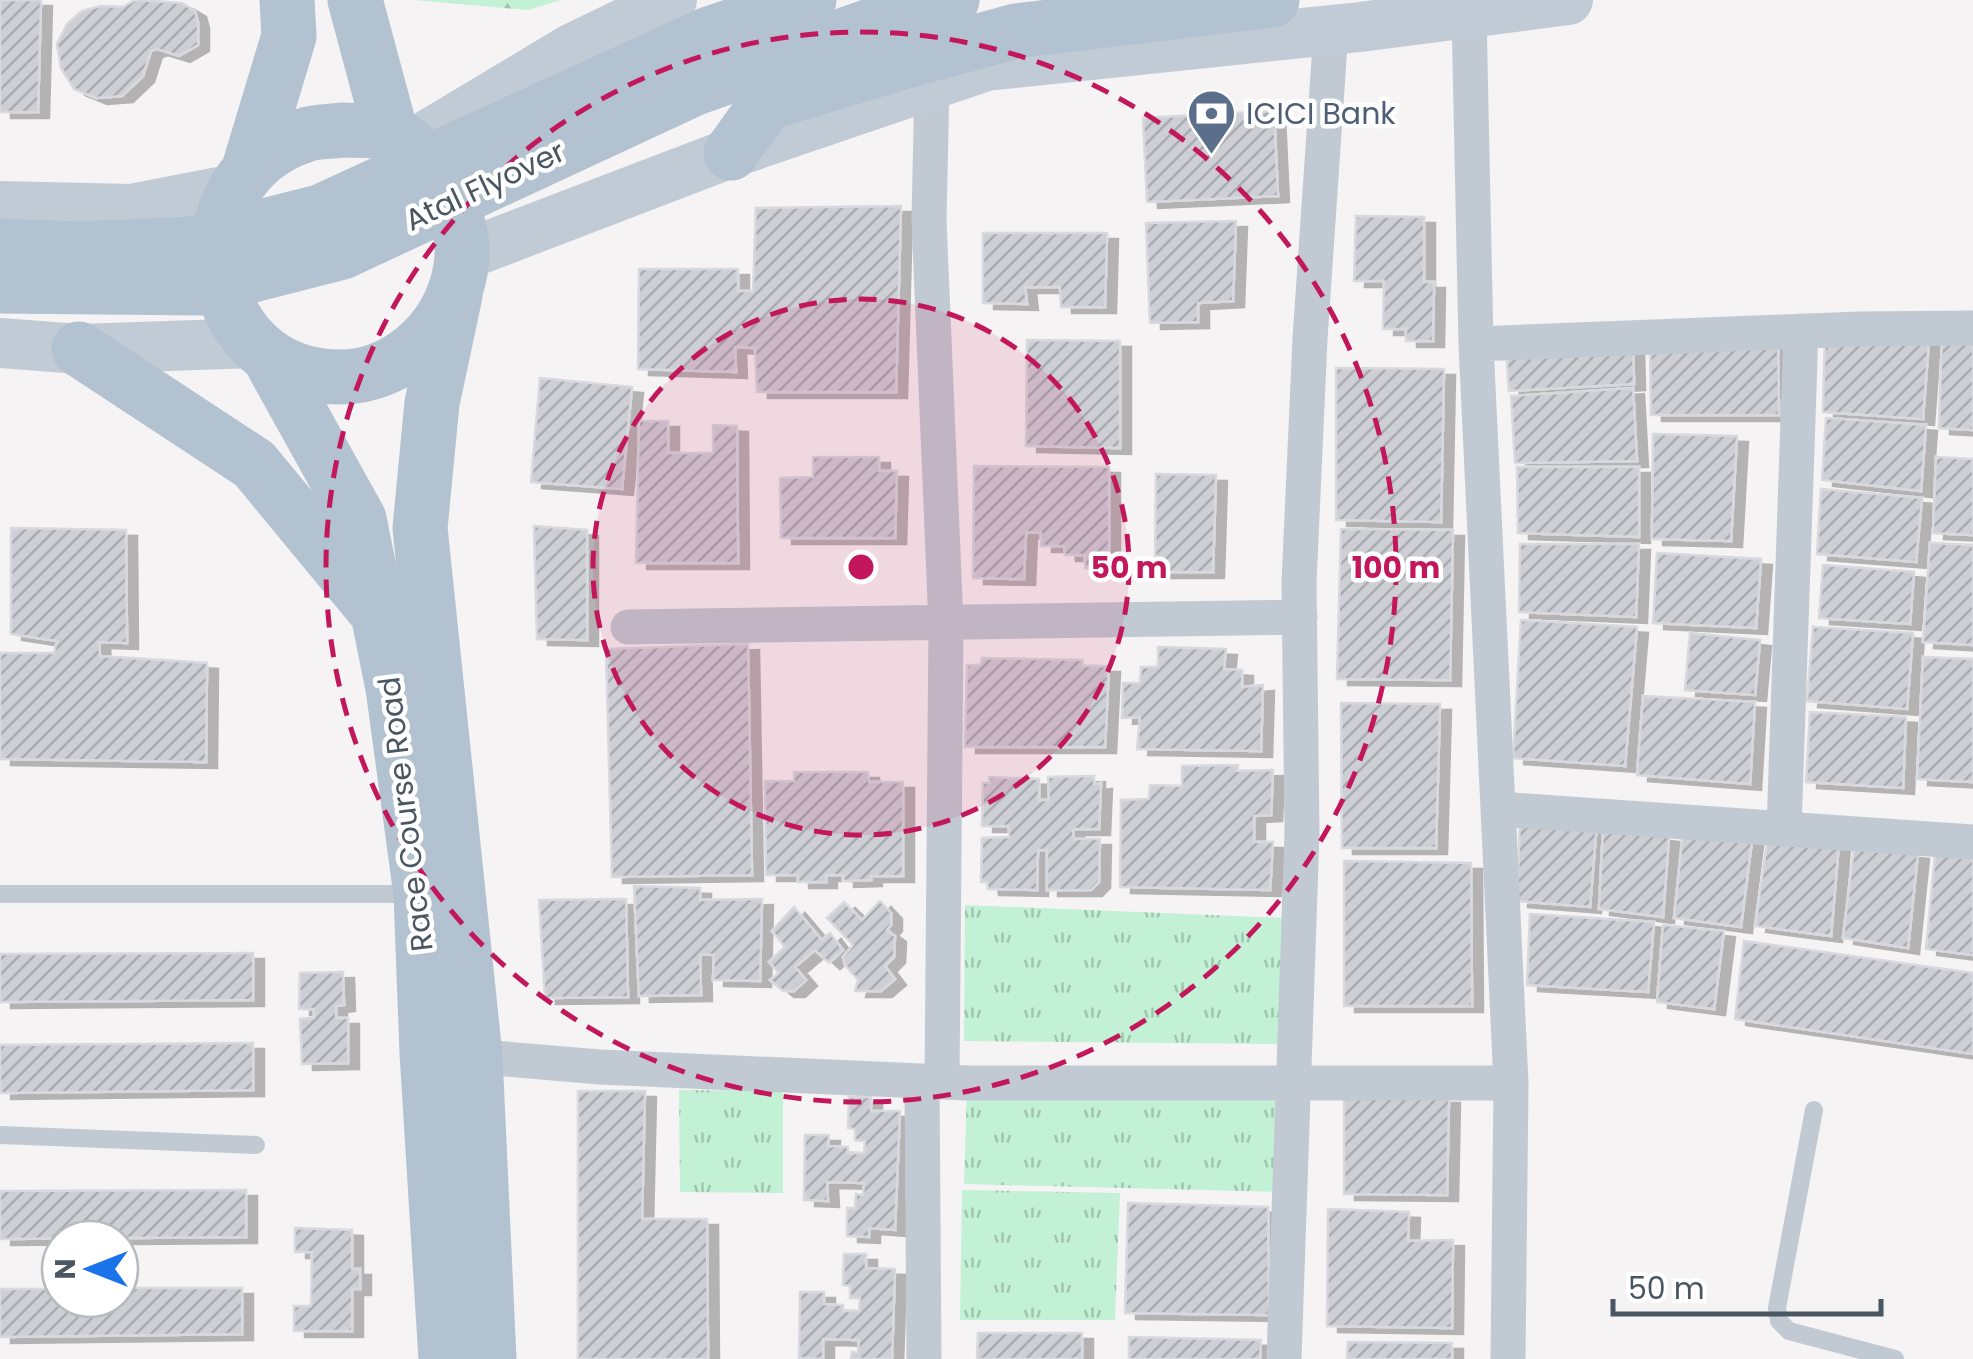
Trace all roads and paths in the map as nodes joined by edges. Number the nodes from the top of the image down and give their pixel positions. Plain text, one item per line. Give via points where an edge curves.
1 (287, 0) edge
2 (355, 0) edge
3 (672, 0) edge
4 (810, 0) edge
5 (952, 0) edge
6 (1272, 0) edge
7 (1568, 0) edge
8 (1469, 13) junction
9 (1331, 30) junction
10 (932, 83) junction
11 (401, 139) junction
12 (731, 154) junction
13 (241, 180) junction
14 (0, 206) edge
15 (0, 246) edge
16 (459, 276) junction
17 (0, 286) edge
18 (1973, 328) edge
19 (1801, 331) junction
20 (0, 343) edge
21 (1476, 344) junction
22 (79, 349) junction
23 (262, 349) junction
24 (378, 614) junction
25 (1300, 617) junction
26 (946, 624) junction
27 (628, 627) dead end
28 (1498, 809) junction
29 (1784, 829) junction
30 (1973, 842) edge
31 (0, 894) edge
32 (439, 894) junction
33 (451, 1054) junction
34 (932, 1082) junction
35 (1292, 1082) junction
36 (1512, 1084) junction
37 (1814, 1110) dead end
38 (0, 1135) edge
39 (256, 1145) dead end
40 (446, 1359) edge
41 (489, 1359) edge
42 (924, 1359) edge
43 (1284, 1359) edge
44 (1508, 1359) edge
45 (1895, 1359) edge

1 - 13 main road via 289,36
2 - 11 main road
3 - 11 street
4 - 15 main road, Atal Flyover, bridge via 691,42 320,212 193,244
5 - 17 main road, Atal Flyover, bridge via 695,88 342,252 202,288
6 - 12 main road via 1016,31 808,90 768,103
7 - 8 street
8 - 9 street
8 - 21 street
9 - 10 street via 986,66
9 - 25 street
10 - 12 street
10 - 26 street via 929,220
11 - 13 main road via 342,130 307,134 274,149
11 - 16 main road via 438,180 456,216
12 - 16 street
13 - 14 street via 131,208
13 - 23 main road via 225,208 216,247 221,288 239,325
16 - 23 main road via 437,329 409,355 376,372 338,377 301,371
16 - 32 main road, Race Course Road via 432,403 420,528 433,675
18 - 19 street
19 - 21 street
19 - 29 street
20 - 22 street
21 - 28 street
22 - 23 street
22 - 24 main road via 254,464
23 - 24 main road, Race Course Road via 359,519
24 - 32 main road, Race Course Road
25 - 26 street
25 - 35 street via 1302,833
26 - 27 street
26 - 34 street
28 - 29 street
28 - 36 street
29 - 30 street
31 - 32 lane
32 - 33 main road, Race Course Road
33 - 34 street
33 - 40 main road, Race Course Road
33 - 41 main road, Race Course Road
34 - 35 street
34 - 42 street
35 - 36 street
35 - 43 street
36 - 44 street
37 - 45 lane via 1777,1308 1780,1321 1790,1331
38 - 39 lane

